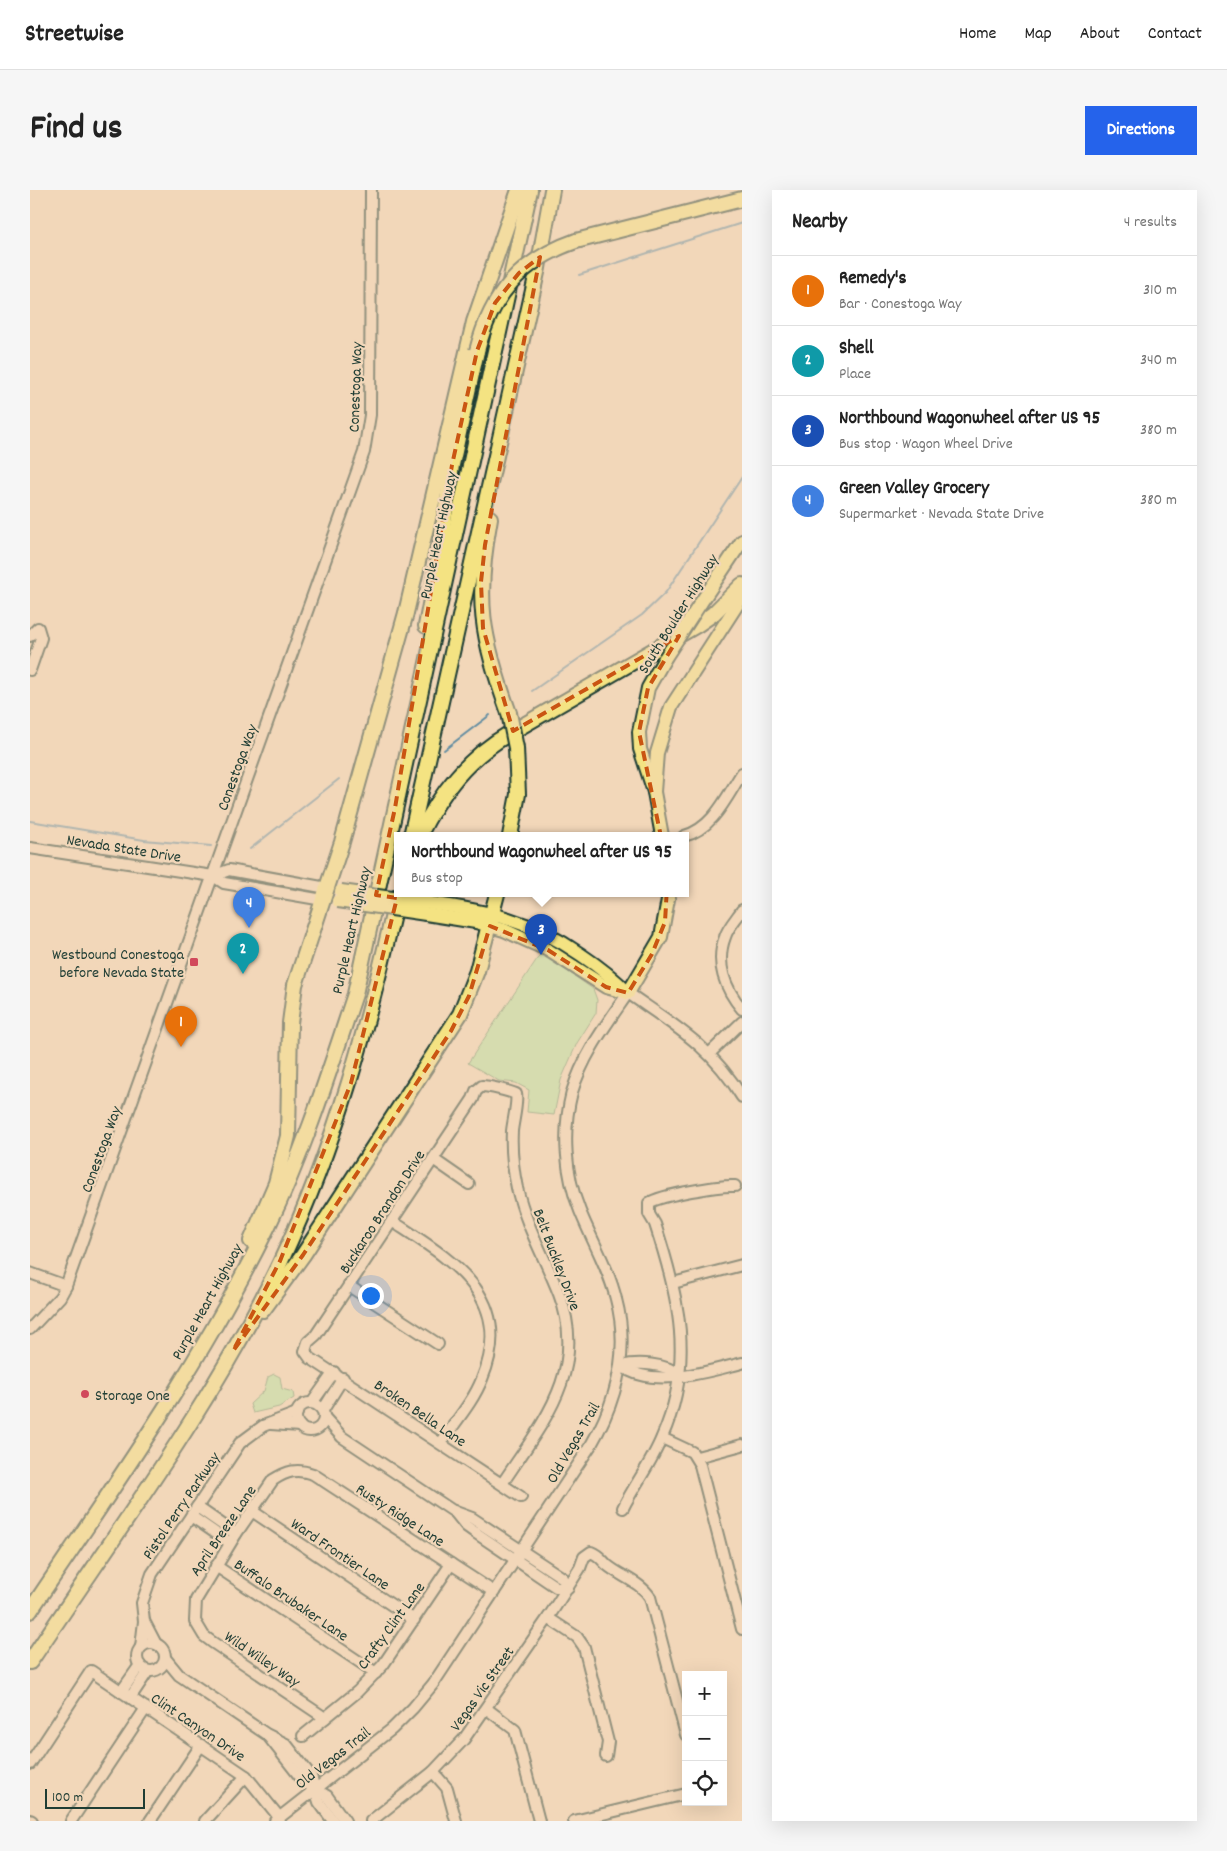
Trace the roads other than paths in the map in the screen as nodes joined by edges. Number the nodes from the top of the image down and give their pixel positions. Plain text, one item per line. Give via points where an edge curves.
1 (371, 190) edge
2 (519, 190) edge
3 (530, 190) edge
4 (552, 190) edge
5 (742, 200) edge
6 (538, 268) junction
7 (742, 541) edge
8 (742, 585) edge
9 (742, 597) edge
10 (30, 636) edge
11 (30, 670) edge
12 (742, 773) edge
13 (654, 792) junction
14 (395, 808) junction
15 (412, 832) edge
16 (421, 832) edge
17 (511, 832) edge
18 (661, 832) edge
19 (689, 834) edge
20 (30, 848) edge
21 (213, 876) junction
22 (325, 894) junction
23 (397, 897) edge
24 (496, 897) edge
25 (668, 897) edge
26 (742, 910) edge
27 (492, 919) junction
28 (628, 993) junction
29 (742, 1009) edge
30 (742, 1022) edge
31 (710, 1053) junction
32 (482, 1086) joint
33 (742, 1097) edge
34 (433, 1159) junction
35 (469, 1184) dead end
36 (735, 1186) dead end
37 (392, 1221) junction
38 (742, 1265) edge
39 (31, 1275) edge
40 (674, 1283) junction
41 (66, 1286) junction
42 (350, 1286) junction
43 (30, 1329) edge
44 (438, 1344) dead end
45 (233, 1351) junction
46 (304, 1352) joint
47 (742, 1363) edge
48 (620, 1366) junction
49 (679, 1374) junction
50 (338, 1375) junction
51 (312, 1403) junction
52 (297, 1413) junction
53 (324, 1414) junction
54 (157, 1422) junction
55 (271, 1424) junction
56 (300, 1426) junction
57 (318, 1429) junction
58 (342, 1437) junction
59 (662, 1438) junction
60 (441, 1443) junction
61 (742, 1446) edge
62 (697, 1457) junction
63 (289, 1471) joint
64 (502, 1484) junction
65 (521, 1497) dead end
66 (197, 1507) junction
67 (623, 1508) dead end
68 (252, 1511) junction
69 (190, 1516) junction
70 (233, 1538) junction
71 (519, 1554) junction
72 (451, 1564) junction
73 (216, 1566) junction
74 (568, 1588) junction
75 (494, 1592) junction
76 (30, 1611) edge
77 (194, 1615) joint
78 (548, 1618) junction
79 (414, 1620) junction
80 (144, 1621) junction
81 (742, 1629) edge
82 (156, 1644) junction
83 (141, 1647) junction
84 (165, 1658) junction
85 (30, 1662) edge
86 (149, 1668) junction
87 (376, 1673) junction
88 (179, 1675) junction
89 (126, 1695) junction
90 (146, 1708) junction
91 (487, 1709) junction
92 (326, 1718) junction
93 (682, 1720) edge
94 (304, 1736) dead end
95 (201, 1745) junction
96 (606, 1756) dead end
97 (30, 1764) edge
98 (433, 1772) junction
99 (246, 1776) junction
100 (315, 1789) junction
101 (682, 1795) edge
102 (277, 1819) edge
103 (71, 1821) edge
104 (150, 1821) edge
105 (205, 1821) edge
106 (333, 1821) edge
107 (345, 1821) edge
108 (371, 1821) edge
109 (456, 1821) edge
110 (539, 1821) edge
111 (574, 1821) edge

1 - 21 street, Conestoga Way via 368,434
2 - 22 highway via 474,322 416,575
3 - 14 highway, Purple Heart Highway
4 - 6 highway
5 - 14 highway, bridge via 576,241 538,259 508,286 489,313 477,351 451,471
6 - 15 highway
6 - 17 highway, bridge via 485,545 481,582 483,628 509,713 516,748 518,794
7 - 13 main road, South Boulder Highway, bridge via 648,688 639,732 640,749
8 - 16 highway via 697,625 482,751 452,781
9 - 13 main road, South Boulder Highway via 671,708 657,753
10 - 11 street via 38,628 41,638
12 - 19 street via 708,823
13 - 18 main road, South Boulder Highway
14 - 54 highway, Purple Heart Highway via 355,994 302,1149 268,1226 223,1313
20 - 21 street, Nevada State Drive
21 - 22 street, Nevada State Drive via 224,883
21 - 41 street, Conestoga Way
22 - 27 main road, bridge
22 - 54 highway via 295,985 290,1023 288,1136 276,1183 249,1245
23 - 45 highway via 368,1020 339,1118 280,1261
24 - 27 highway
25 - 28 main road via 661,937
26 - 29 street via 725,936 721,956 724,982
27 - 28 main road via 606,987
27 - 28 main road via 532,926 560,940 612,975
27 - 45 highway via 468,996 451,1031 302,1255
28 - 31 street
28 - 48 street, Old Vegas Trail via 582,1064 572,1093 566,1138 574,1195 616,1298 622,1333
30 - 31 street
31 - 33 street
32 - 34 street, Buckaroo Brandon Drive via 476,1090
32 - 64 street, Belt Buckley Drive via 516,1094 512,1147 518,1188 526,1220 564,1308 568,1335 566,1369 560,1391
34 - 35 street
34 - 37 street, Buckaroo Brandon Drive
36 - 40 street via 722,1185 659,1197 649,1203 649,1214 656,1224
37 - 42 street, Buckaroo Brandon Drive
37 - 60 street via 463,1272 479,1293 488,1317 490,1348 484,1375
38 - 40 street
39 - 41 street
40 - 49 street via 681,1334
41 - 43 street, Conestoga Way
42 - 44 street
42 - 46 street, Buckaroo Brandon Drive
45 - 85 highway
46 - 50 street, Broken Bella Lane
47 - 49 street via 694,1375
48 - 49 street via 631,1373 670,1378
48 - 71 street, Old Vegas Trail via 610,1409 599,1433
49 - 59 street via 675,1400
50 - 51 street
50 - 53 street
50 - 60 street, Broken Bella Lane
51 - 52 street via 303,1405
51 - 53 street
52 - 55 street, Pistol Perry Parkway
52 - 56 street
53 - 57 street
53 - 58 street
54 - 76 highway, Purple Heart Highway
55 - 56 street, Pistol Perry Parkway
55 - 66 street, Pistol Perry Parkway via 254,1430 240,1443
56 - 57 street via 309,1431
57 - 58 street
58 - 71 street via 454,1511 472,1518
59 - 62 street via 684,1447
59 - 67 street
60 - 64 street, Broken Bella Lane
61 - 62 street
62 - 81 street
63 - 68 street, April Breeze Lane via 273,1480
63 - 72 street, Rusty Ridge Lane via 313,1474
64 - 65 street, Broken Bella Lane
66 - 69 street, Pistol Perry Parkway
66 - 70 street
68 - 70 street, April Breeze Lane
68 - 79 street, Ward Frontier Lane
69 - 70 street
69 - 80 street, Pistol Perry Parkway via 146,1586 142,1603
70 - 73 street, April Breeze Lane
71 - 74 street via 563,1578
71 - 75 street, Old Vegas Trail
72 - 75 street, Rusty Ridge Lane
72 - 79 street, Crafty Clint Lane
73 - 77 street, April Breeze Lane via 199,1592
73 - 87 street, Buffalo Brubaker Lane
74 - 78 street, Vegas Vic Street
74 - 93 street, Vegas Vic Street via 584,1558 591,1552 650,1597
75 - 100 street, Old Vegas Trail via 433,1684 413,1708 392,1729
77 - 92 street, Wild Willey Way via 199,1629 212,1642
78 - 91 street, Vegas Vic Street
78 - 96 street via 577,1637 584,1647 608,1742
79 - 87 street, Crafty Clint Lane
80 - 82 street, Pistol Perry Parkway
80 - 83 street, Pistol Perry Parkway
82 - 83 street
82 - 84 street via 162,1648
83 - 86 street via 137,1654
84 - 86 street
84 - 88 street
86 - 88 street
86 - 89 street
87 - 92 street, Crafty Clint Lane
88 - 100 street via 286,1744 311,1776
89 - 90 street, Clint Canyon Drive
89 - 97 street, Clint Canyon Drive via 91,1671
90 - 95 street, Clint Canyon Drive
90 - 103 street
91 - 98 street, Vegas Vic Street
91 - 110 street via 515,1730
92 - 94 street, Crafty Clint Lane
95 - 99 street, Clint Canyon Drive
95 - 104 street
98 - 108 street, Vegas Vic Street
98 - 109 street via 447,1788
99 - 102 street, Clint Canyon Drive
99 - 105 street
100 - 102 street, Old Vegas Trail
100 - 106 street via 319,1802
100 - 107 street via 327,1796
101 - 111 street

